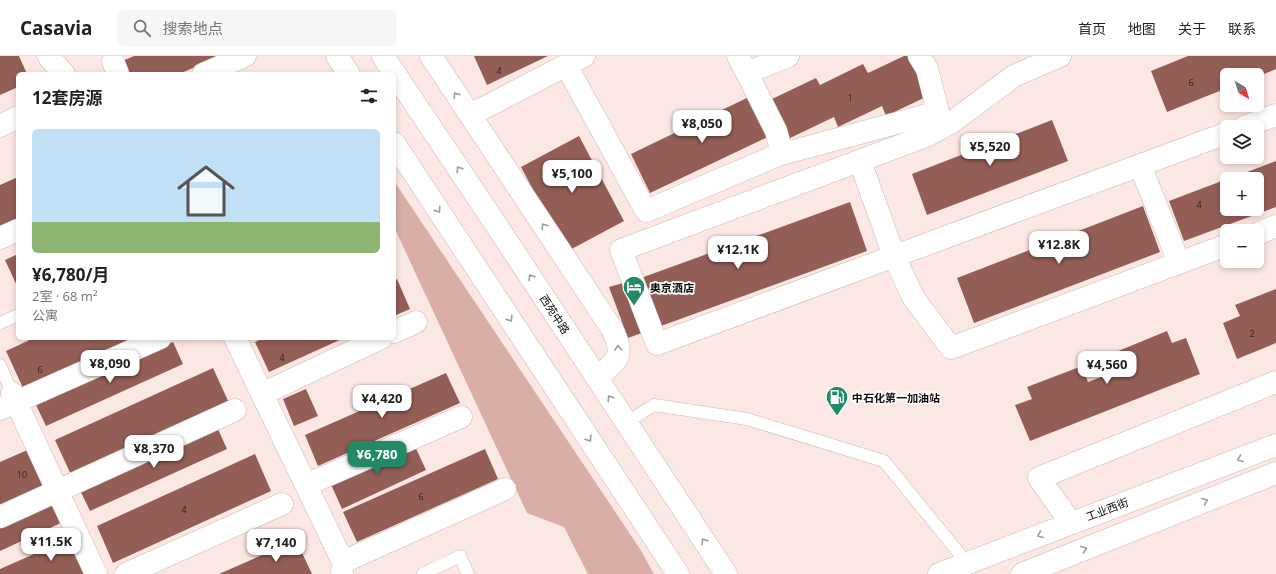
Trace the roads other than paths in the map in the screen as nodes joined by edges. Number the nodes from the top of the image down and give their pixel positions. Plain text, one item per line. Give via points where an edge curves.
1 (48, 56) edge
2 (244, 56) edge
3 (337, 56) edge
4 (382, 56) edge
5 (431, 56) edge
6 (788, 56) edge
7 (919, 56) edge
8 (1060, 56) edge
9 (575, 60) edge
10 (743, 64) edge
11 (62, 72) edge
12 (208, 72) edge
13 (348, 72) edge
14 (393, 72) edge
15 (396, 77) edge
16 (470, 115) junction
17 (1276, 115) edge
18 (16, 119) edge
19 (1263, 120) edge
20 (0, 126) edge
21 (1220, 136) edge
22 (396, 145) edge
23 (782, 154) junction
24 (860, 161) junction
25 (1140, 165) junction
26 (1276, 226) edge
27 (16, 231) edge
28 (1264, 231) edge
29 (0, 238) edge
30 (1220, 248) edge
31 (894, 256) junction
32 (1179, 263) junction
33 (16, 316) edge
34 (416, 322) dead end
35 (0, 323) edge
36 (396, 331) edge
37 (155, 340) edge
38 (236, 340) edge
39 (378, 340) edge
40 (0, 365) edge
41 (596, 377) junction
42 (1276, 382) edge
43 (262, 394) junction
44 (10, 401) edge
45 (235, 410) dead end
46 (461, 416) dead end
47 (626, 423) junction
48 (1276, 444) edge
49 (1276, 473) edge
50 (306, 485) junction
51 (505, 489) dead end
52 (58, 491) junction
53 (282, 504) dead end
54 (0, 517) edge
55 (1071, 523) junction
56 (967, 563) junction
57 (343, 568) edge
58 (96, 574) edge
59 (126, 574) edge
60 (423, 574) edge
61 (468, 574) edge
62 (678, 574) edge
63 (726, 574) edge
64 (939, 574) edge
65 (1022, 574) edge

1 - 11 street
2 - 12 street
3 - 13 street
14 -> 4 street, 西苑中路
16 -> 5 street
6 - 10 street
7 - 23 street via 928,69 938,112
8 - 24 street via 1014,76 952,122 926,136
9 - 16 street
9 - 23 street via 646,211
10 - 23 street via 776,131
41 -> 15 street, 西苑中路
41 -> 16 street via 611,366 618,356 619,344 612,329
17 - 19 street
18 - 20 street
21 - 25 street
22 -> 62 street
24 - 31 street
24 - 31 street via 621,250 657,344
25 - 31 street
25 - 32 street
26 - 28 street
27 - 29 street
30 - 32 street
31 - 32 street via 913,297 951,348
33 - 35 lane
34 - 36 street
37 - 44 street
38 - 43 street
39 - 43 street
40 - 44 lane
47 -> 41 street, 西苑中路
42 - 55 street via 1039,478
43 - 50 street
44 - 52 street
45 - 52 street
46 - 50 street
47 - 56 lane via 654,405 662,406 747,419 884,461
63 -> 47 street, 西苑中路
48 -> 55 street, 工业西街
65 -> 49 street
50 - 57 street
51 - 57 street
52 - 54 street
52 - 58 street
53 - 59 street
55 -> 56 street, 工业西街
56 - 64 street, 工业西街
60 - 61 lane via 460,556

